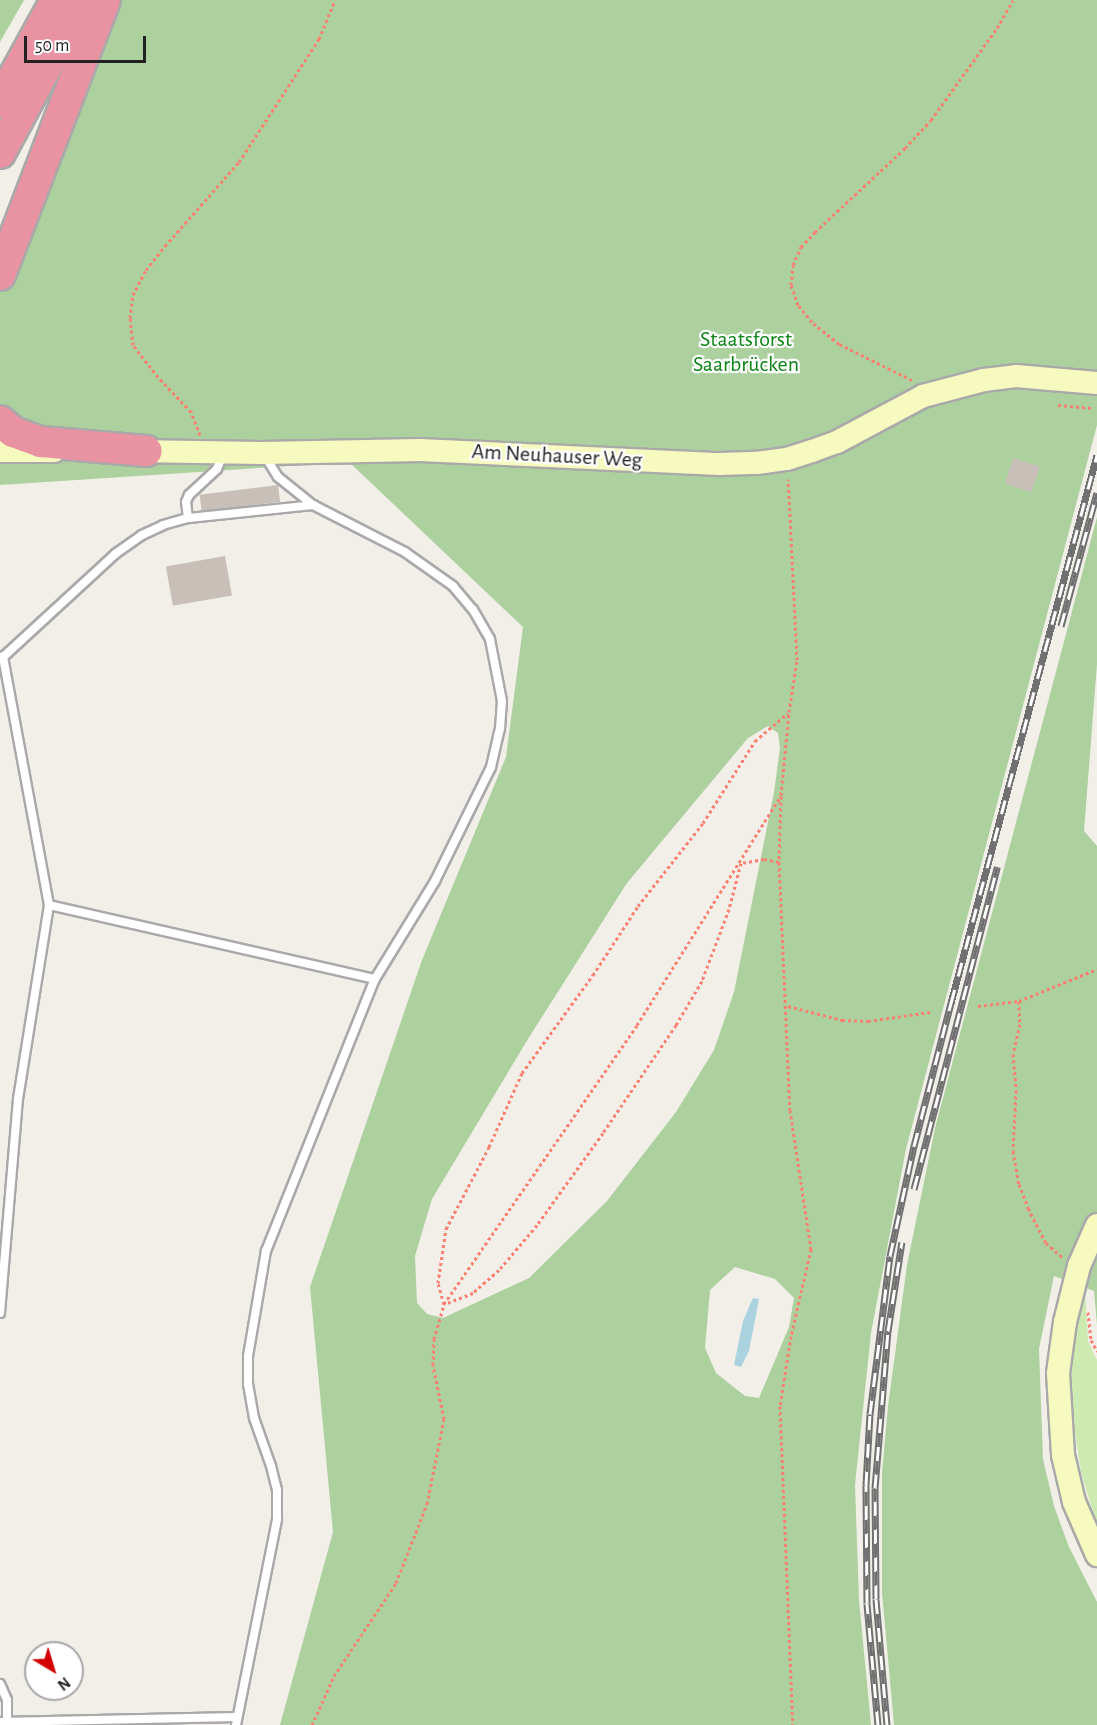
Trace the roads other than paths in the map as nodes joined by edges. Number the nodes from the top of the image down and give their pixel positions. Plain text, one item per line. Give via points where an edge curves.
1 (56, 0) edge
2 (82, 0) edge
3 (105, 0) edge
4 (0, 102) edge
5 (0, 153) edge
6 (0, 275) edge
7 (1090, 382) edge
8 (0, 421) edge
9 (147, 451) junction
10 (0, 452) edge
11 (216, 452) junction
12 (262, 453) junction
13 (313, 505) junction
14 (188, 518) junction
15 (2, 658) edge
16 (50, 905) junction
17 (375, 979) junction
18 (1097, 1225) edge
19 (0, 1313) edge
20 (1097, 1555) edge
21 (0, 1684) edge
22 (236, 1721) edge
23 (5, 1723) edge

1 - 4 highway
2 - 5 highway
3 - 6 highway
7 - 12 street, Am Neuhauser Weg via 1016,376 984,380 923,396 837,442 788,459 720,464 420,450
8 - 9 highway via 13,432 41,442
9 - 10 street, Am Neuhauser Weg
9 - 11 street, Am Neuhauser Weg
11 - 12 street, Am Neuhauser Weg
11 - 14 lane via 217,469 186,502
12 - 13 lane via 279,477
13 - 14 lane
13 - 17 lane via 405,552 453,586 490,639 502,701 491,767 435,881
14 - 15 lane via 142,535 115,554
15 - 16 lane
16 - 17 lane
16 - 19 lane via 18,1099
17 - 22 lane via 266,1251 256,1300 248,1384 254,1418 275,1482 277,1519
18 - 20 street via 1078,1266 1058,1373 1063,1455 1074,1502
21 - 23 lane via 7,1700
22 - 23 lane

